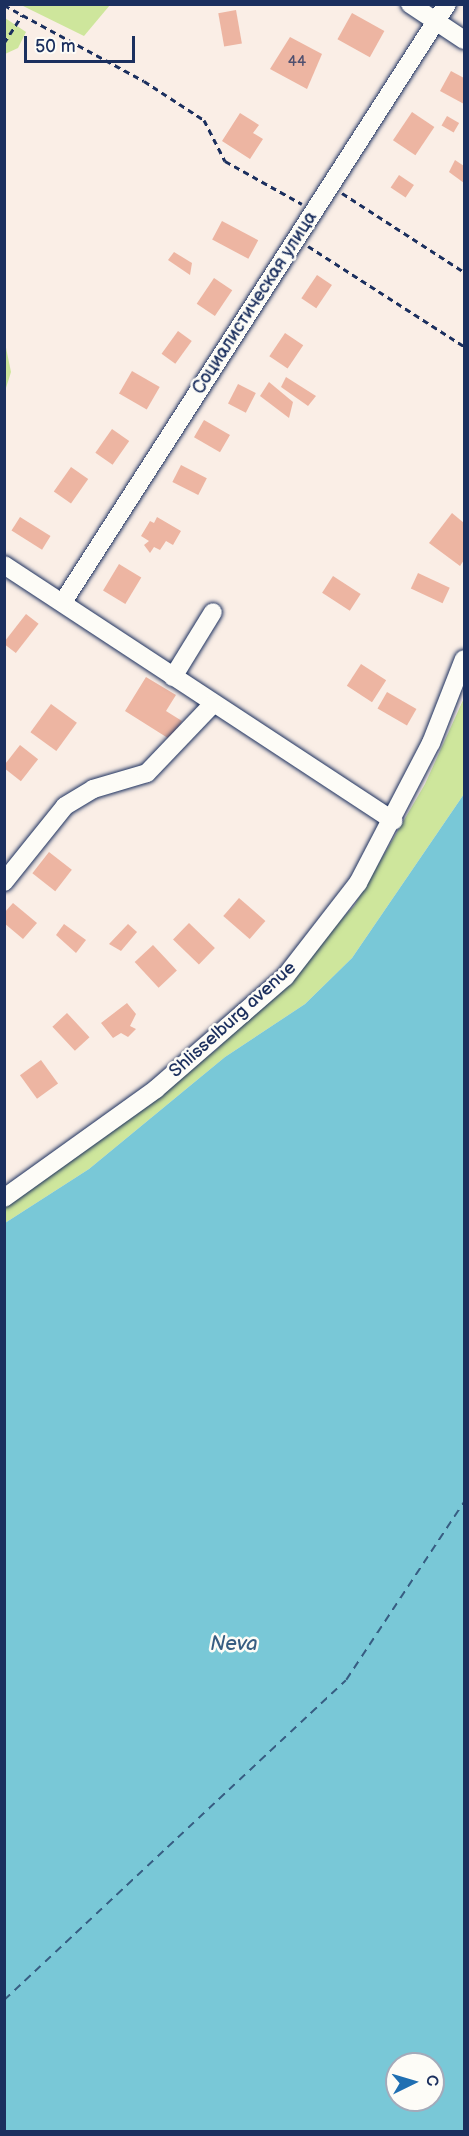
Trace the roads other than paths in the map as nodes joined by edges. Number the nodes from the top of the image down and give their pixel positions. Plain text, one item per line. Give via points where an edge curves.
1 (410, 4) edge
2 (447, 4) edge
3 (436, 21) junction
4 (465, 40) edge
5 (4, 566) edge
6 (63, 602) junction
7 (213, 612) dead end
8 (465, 659) edge
9 (173, 677) junction
10 (213, 704) junction
11 (393, 821) junction
12 (4, 882) edge
13 (4, 1198) edge

1 - 3 street
2 - 3 street, Социалистическая улица
3 - 4 street
3 - 6 street, Социалистическая улица
5 - 6 street
6 - 9 street
7 - 9 street
8 - 11 street, Shlisselburg avenue via 431,743
9 - 10 street
10 - 11 street
10 - 12 street via 147,773 93,789 65,806
11 - 13 street, Shlisselburg avenue via 358,883 285,977 156,1089

